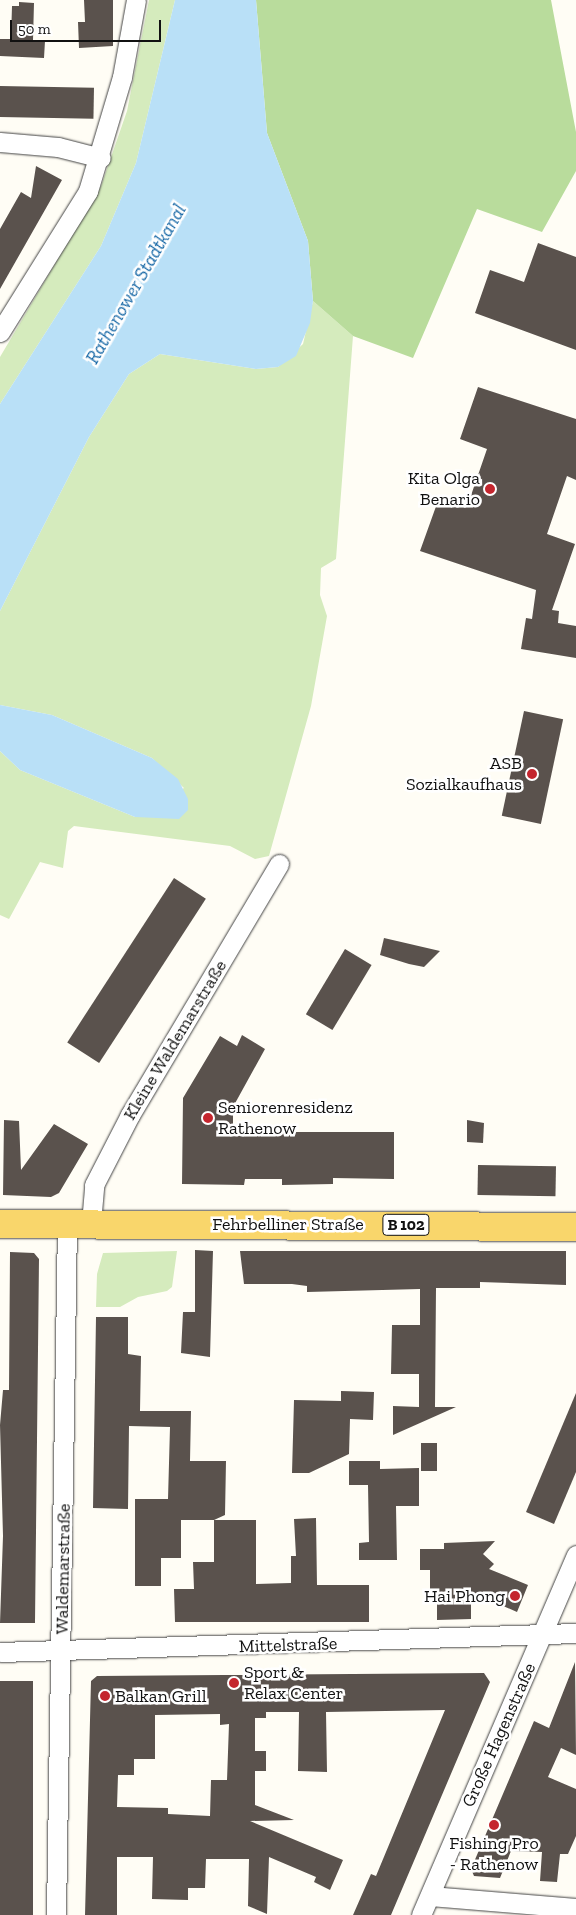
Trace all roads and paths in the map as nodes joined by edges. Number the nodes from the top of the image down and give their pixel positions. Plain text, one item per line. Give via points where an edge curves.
1 (136, 0) edge
2 (0, 142) edge
3 (101, 158) junction
4 (0, 332) edge
5 (280, 864) dead end
6 (79, 1223) junction
7 (0, 1224) edge
8 (576, 1227) edge
9 (576, 1555) edge
10 (576, 1633) edge
11 (542, 1637) junction
12 (0, 1652) edge
13 (62, 1652) junction
14 (430, 1896) junction
15 (576, 1908) edge
16 (56, 1915) edge
17 (421, 1915) edge

1 - 3 street
2 - 3 street via 58,148
3 - 4 street via 88,190
5 - 6 street, Kleine Waldemarstraße via 130,1115 94,1185
6 - 7 main road, Fehrbelliner Straße / B 102
6 - 8 main road, Fehrbelliner Straße / B 102
6 - 13 street, Waldemarstraße
9 - 11 street, Große Hagenstraße
10 - 11 street, Mittelstraße
11 - 13 street, Mittelstraße
11 - 14 street, Große Hagenstraße
12 - 13 street, Mittelstraße
13 - 16 street, Waldemarstraße
14 - 15 street
14 - 17 street, Große Hagenstraße

